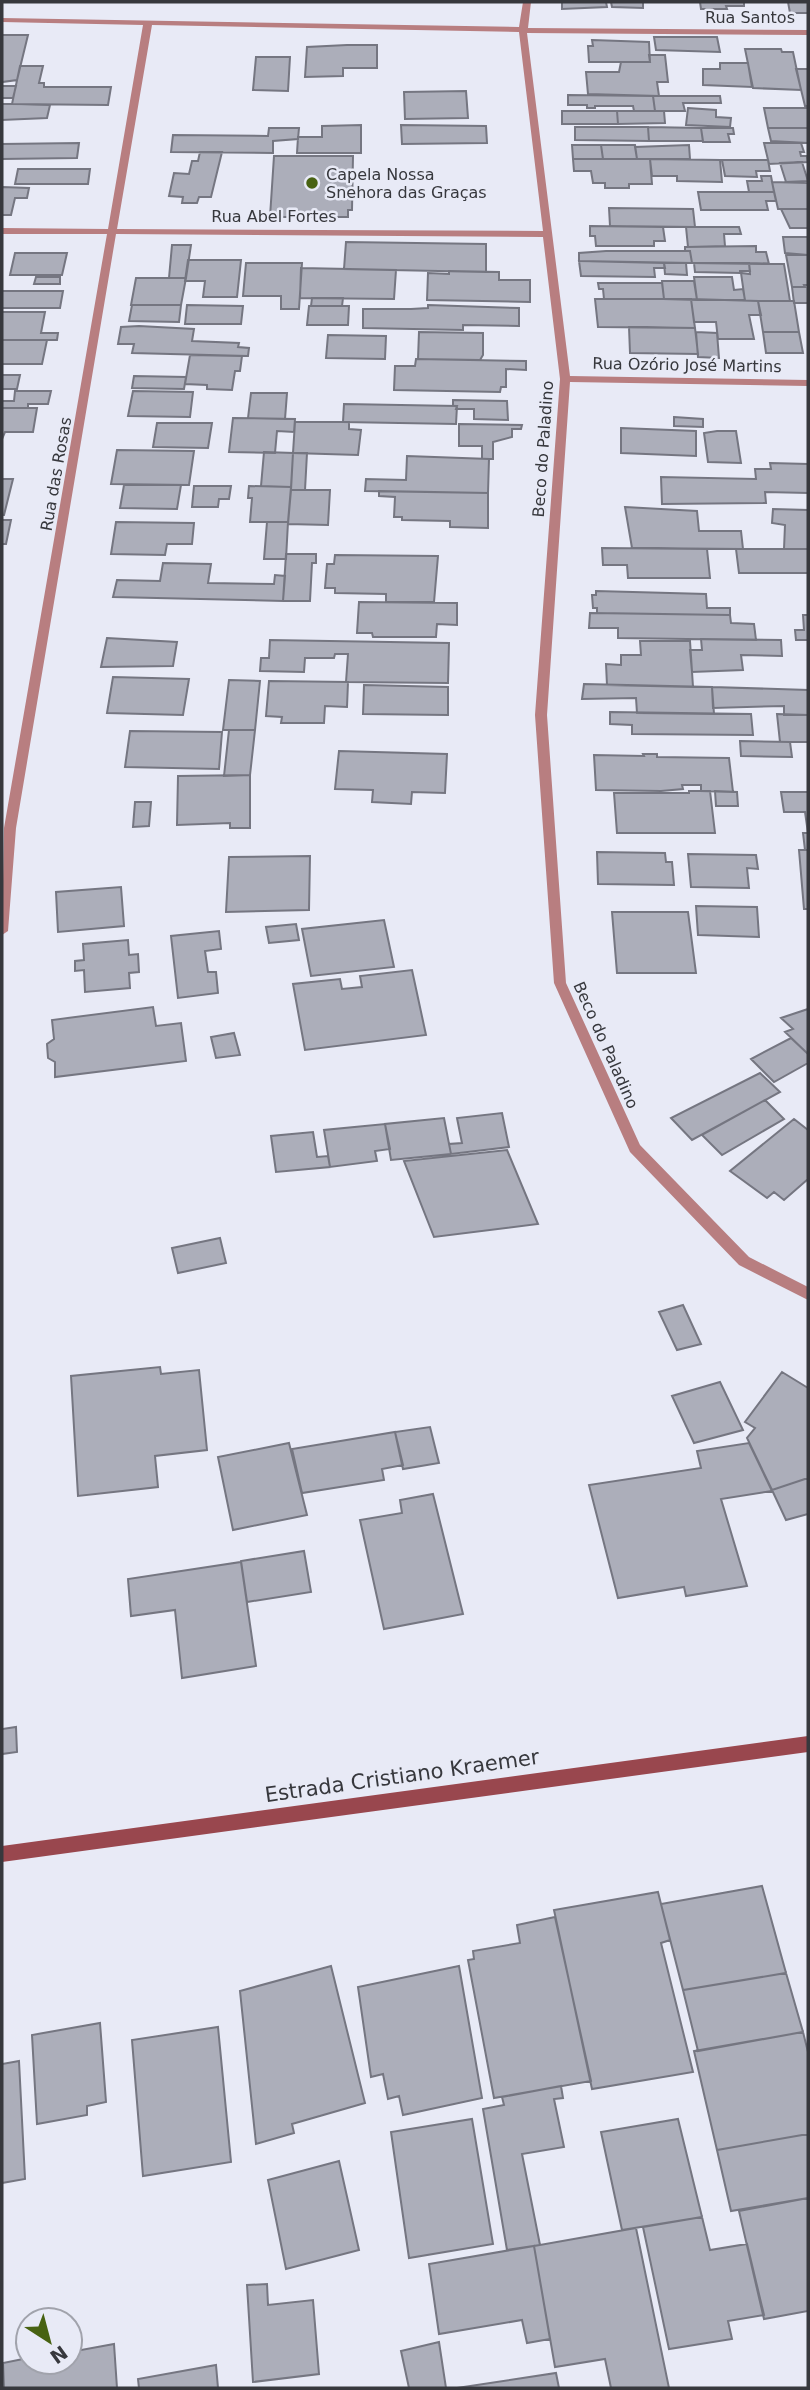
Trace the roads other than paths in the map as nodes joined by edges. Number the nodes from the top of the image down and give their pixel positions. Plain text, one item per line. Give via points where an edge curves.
1 (527, 2) edge
2 (2, 20) edge
3 (148, 22) junction
4 (523, 30) junction
5 (808, 32) edge
6 (2, 231) edge
7 (113, 231) junction
8 (547, 234) junction
9 (565, 379) junction
10 (808, 383) edge
11 (6, 828) edge
12 (2, 932) edge
13 (808, 1294) edge
14 (808, 1745) edge
15 (2, 1854) edge

1 - 4 street, Beco do Paladino
2 - 3 street
3 - 4 street
3 - 7 street, Rua das Rosas
4 - 5 street, Rua Santos
4 - 8 street, Beco do Paladino
6 - 7 street, Rua Abel Fortes
7 - 8 street, Rua Abel Fortes
7 - 11 street, Rua das Rosas
8 - 9 street, Beco do Paladino
9 - 10 street, Rua Ozório José Martins
9 - 13 street, Beco do Paladino via 541,715 560,983 635,1147 744,1261
11 - 12 street, Rua das Rosas
14 - 15 main road, Estrada Cristiano Kraemer

